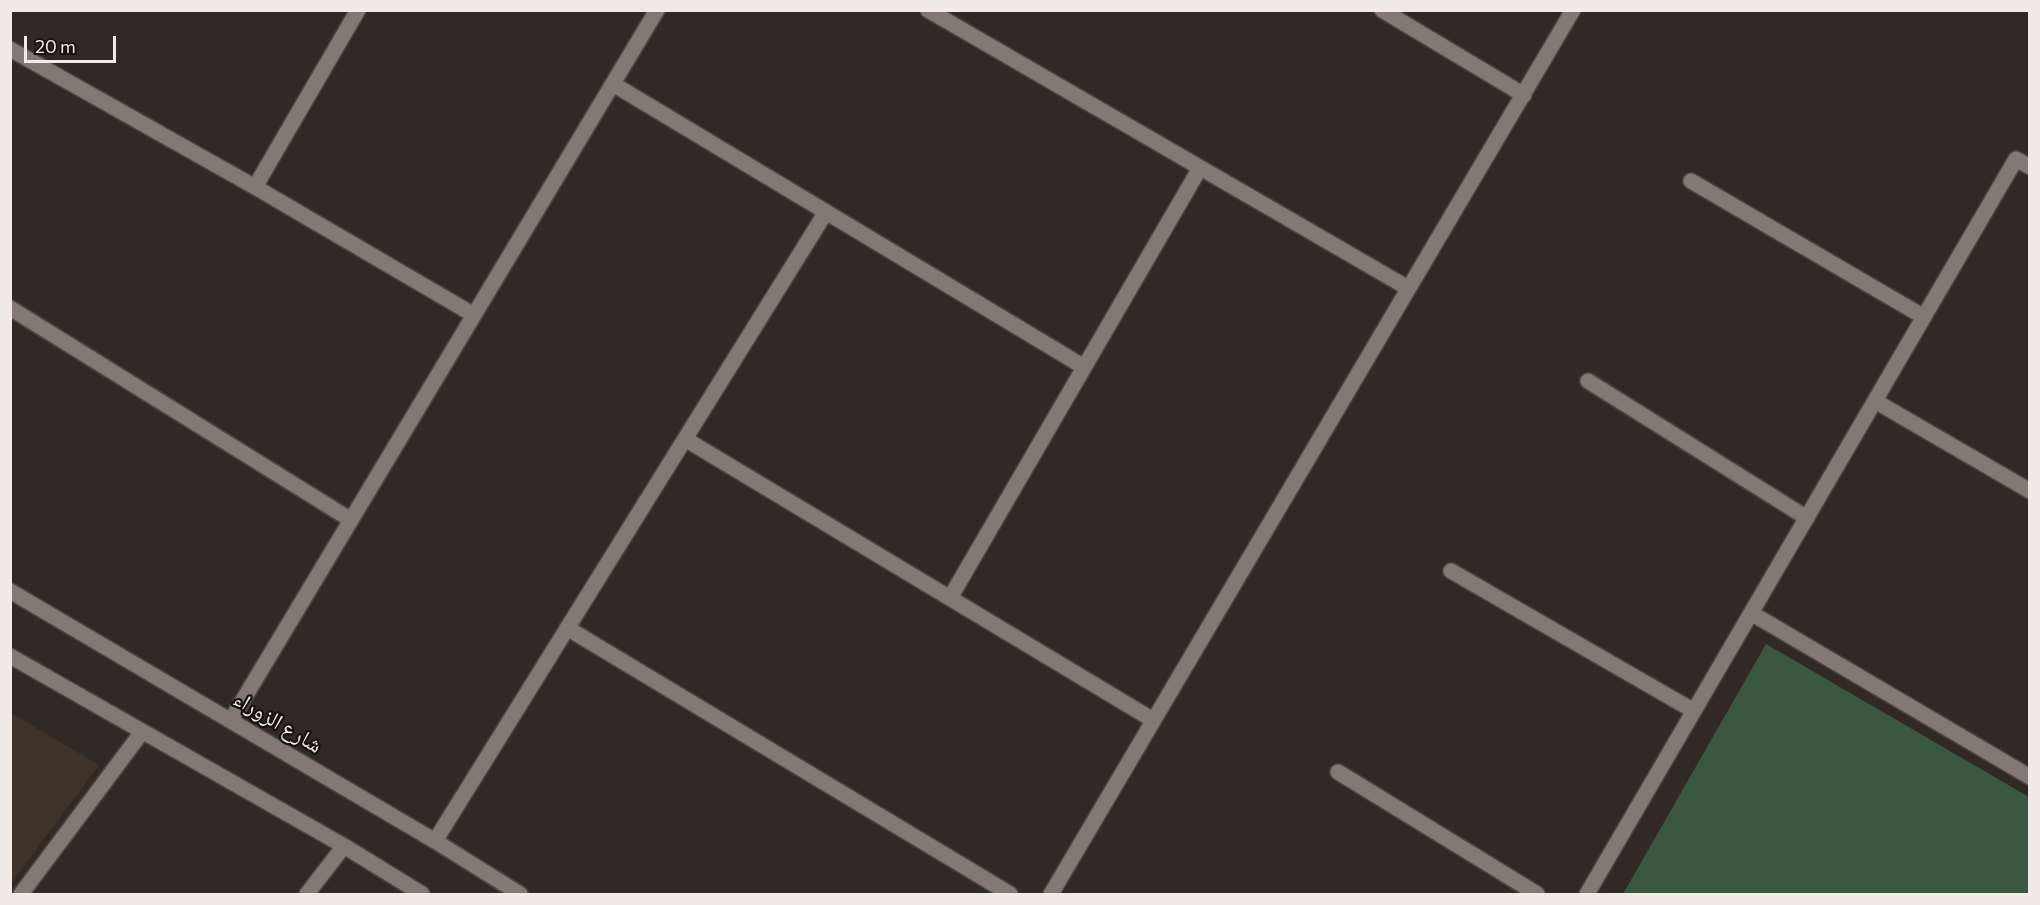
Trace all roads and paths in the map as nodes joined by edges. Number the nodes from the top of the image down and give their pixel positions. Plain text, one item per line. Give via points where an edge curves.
1 (358, 10) edge
2 (657, 10) edge
3 (928, 10) edge
4 (1382, 10) edge
5 (1573, 10) edge
6 (10, 49) edge
7 (613, 84) junction
8 (1524, 95) junction
9 (2030, 167) edge
10 (1200, 168) junction
11 (1691, 181) dead end
12 (255, 187) junction
13 (826, 212) junction
14 (1408, 288) junction
15 (10, 308) edge
16 (474, 315) junction
17 (1924, 316) junction
18 (1084, 367) junction
19 (1588, 381) dead end
20 (1875, 401) junction
21 (685, 439) junction
22 (2030, 491) edge
23 (1807, 518) junction
24 (351, 520) junction
25 (1451, 571) dead end
26 (10, 591) edge
27 (950, 598) junction
28 (1751, 613) junction
29 (567, 628) junction
30 (10, 656) edge
31 (1694, 711) junction
32 (231, 720) junction
33 (1153, 720) junction
34 (142, 732) junction
35 (1338, 772) dead end
36 (2030, 777) edge
37 (435, 841) junction
38 (344, 846) junction
39 (21, 894) edge
40 (307, 894) edge
41 (422, 894) edge
42 (520, 894) edge
43 (1010, 894) edge
44 (1051, 894) edge
45 (1537, 894) edge
46 (1587, 894) edge

1 - 12 street
2 - 7 street
3 - 10 street
4 - 8 street
5 - 8 street
6 - 12 street
7 - 13 street
7 - 16 street
8 - 14 street
9 - 17 street via 2016,159
10 - 14 street
10 - 18 street
11 - 17 street
12 - 16 street
13 - 18 street
13 - 21 street
14 - 33 street
15 - 24 street
16 - 24 street
17 - 20 street
18 - 27 street
19 - 23 street
20 - 22 street
20 - 23 street
21 - 27 street
21 - 29 street
23 - 28 street
24 - 32 street
25 - 31 street
26 - 32 street, شارع الزوراء
27 - 33 street
28 - 31 street
28 - 36 street
29 - 37 street
29 - 43 street
30 - 34 street
31 - 46 street
32 - 37 street, شارع الزوراء
33 - 44 street
34 - 38 street
34 - 39 street
35 - 45 street
37 - 42 street, شارع الزوراء
38 - 40 street
38 - 41 street

